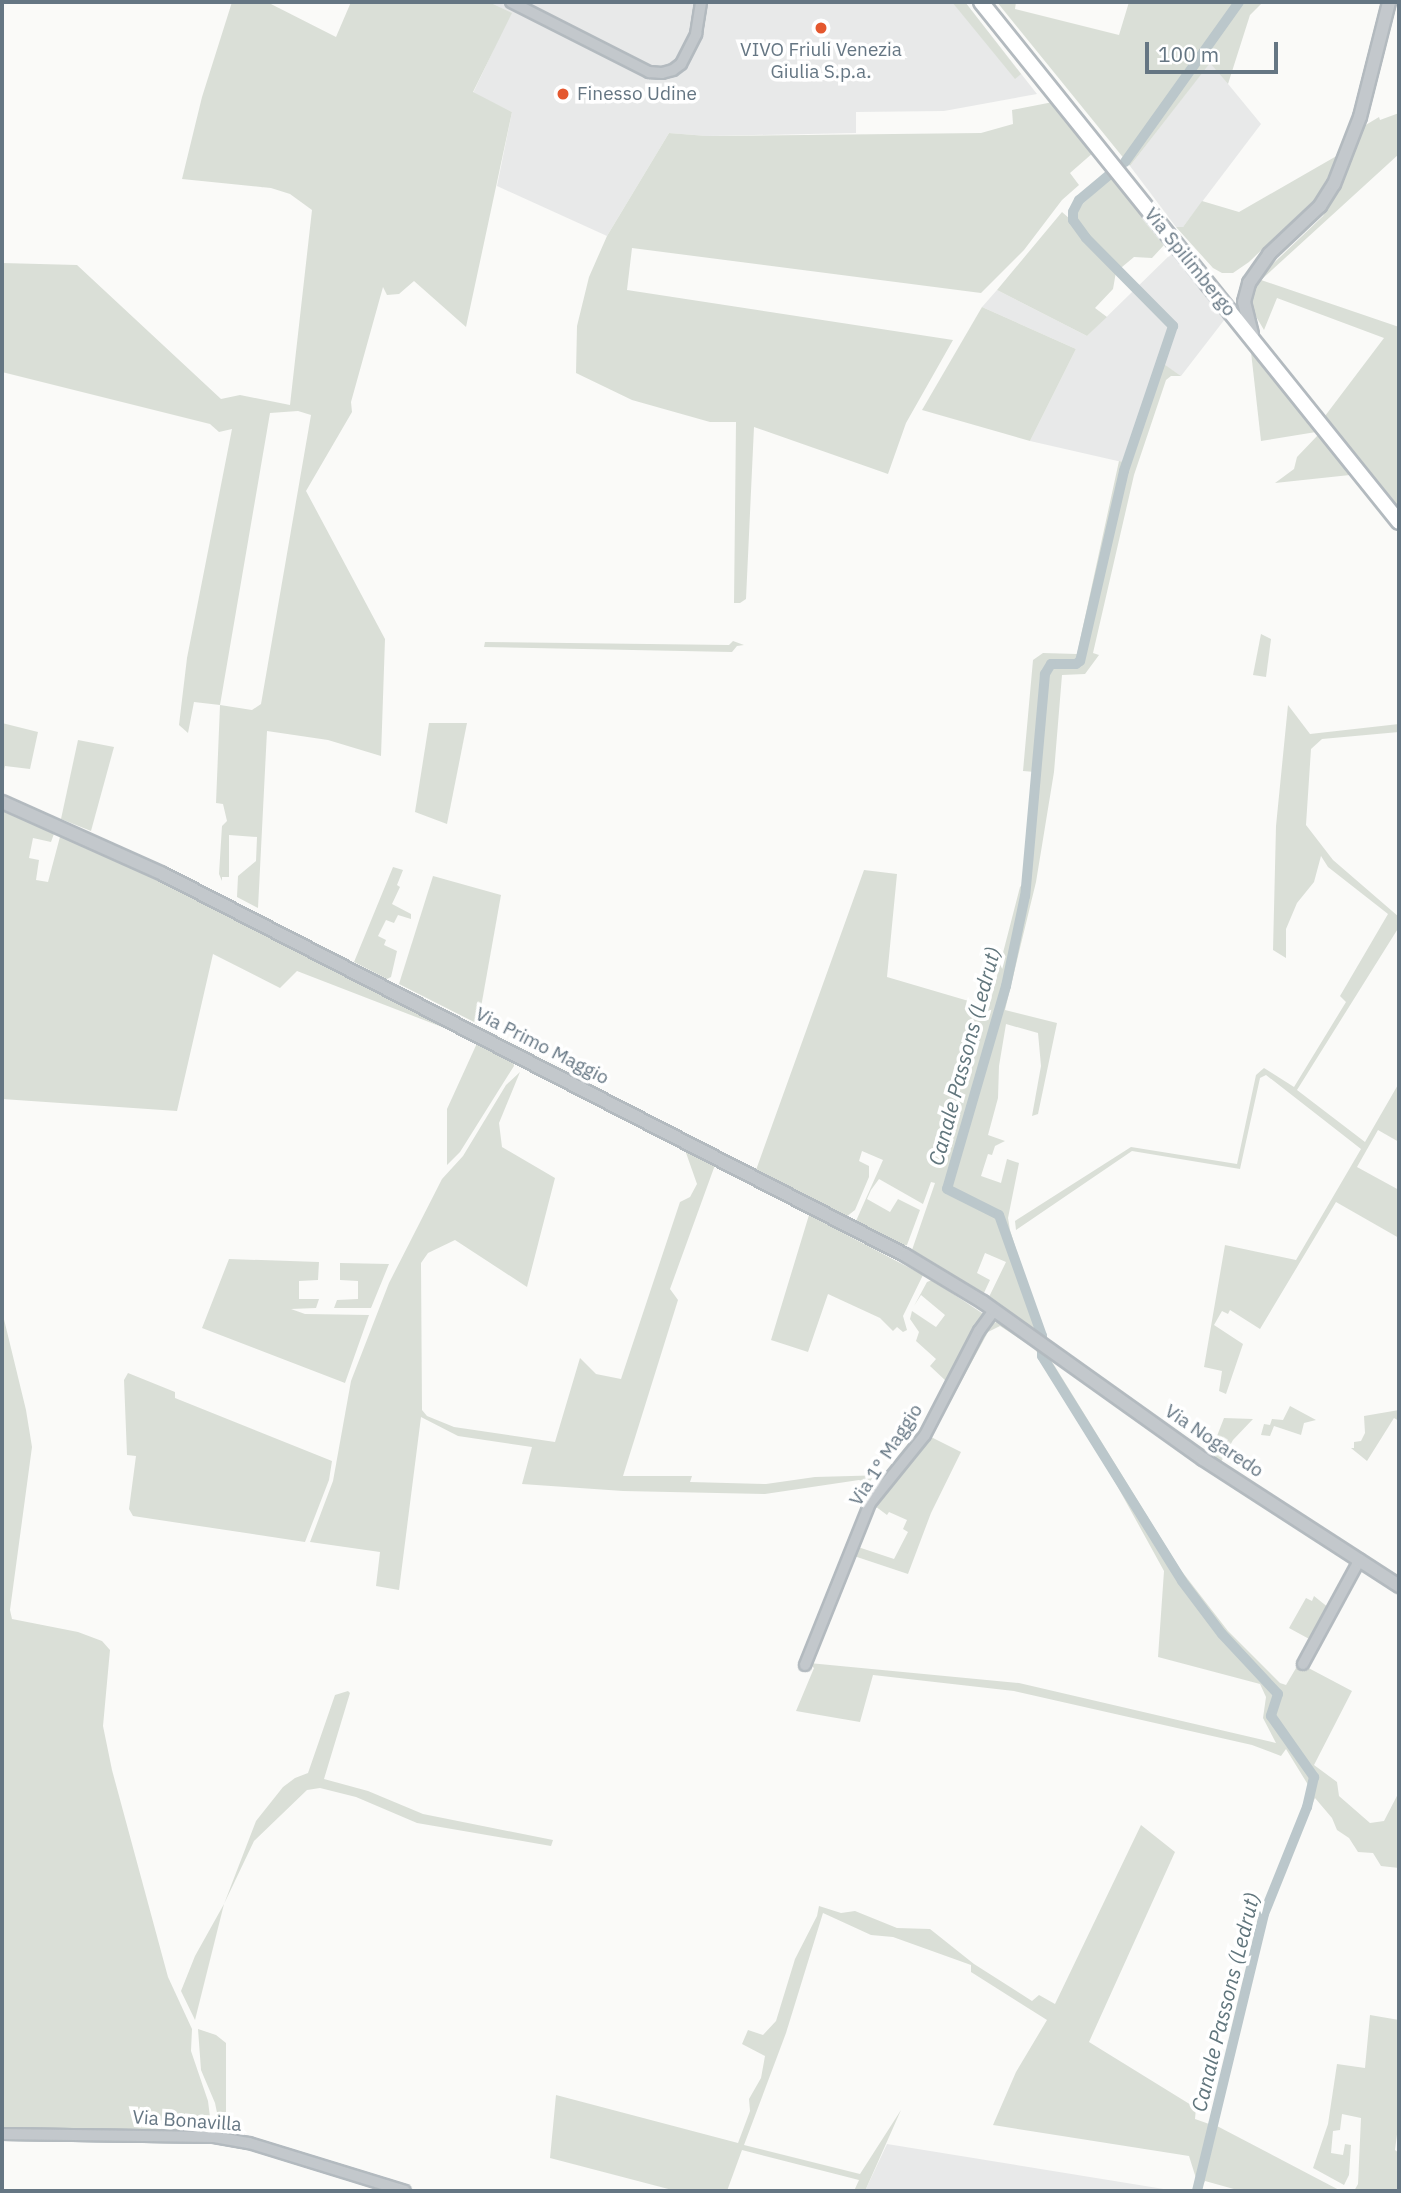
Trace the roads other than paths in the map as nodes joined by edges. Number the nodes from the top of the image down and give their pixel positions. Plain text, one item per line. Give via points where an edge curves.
1 (511, 2) edge
2 (701, 2) edge
3 (981, 2) edge
4 (1389, 2) edge
5 (1256, 344) junction
6 (1399, 522) edge
7 (2, 803) edge
8 (994, 1310) junction
9 (1044, 1346) joint
10 (1360, 1559) junction
11 (1399, 1586) edge
12 (1303, 1664) dead end
13 (805, 1665) dead end
14 (2, 2134) edge
15 (405, 2191) edge

1 - 2 street via 649,72 662,73 681,64 696,34
3 - 5 main road, Via Spilimbergo
4 - 5 street via 1360,117 1328,195 1252,276 1244,297
5 - 6 main road, Via Spilimbergo
7 - 8 street, Via Primo Maggio via 161,873 344,966 905,1255
8 - 9 street, Via Primo Maggio
8 - 13 street, Via 1° Maggio via 925,1434 870,1503
9 - 10 street, Via Nogaredo via 1203,1459
10 - 11 street, Via Nogaredo
10 - 12 street
14 - 15 street, Via Bonavilla via 214,2137

